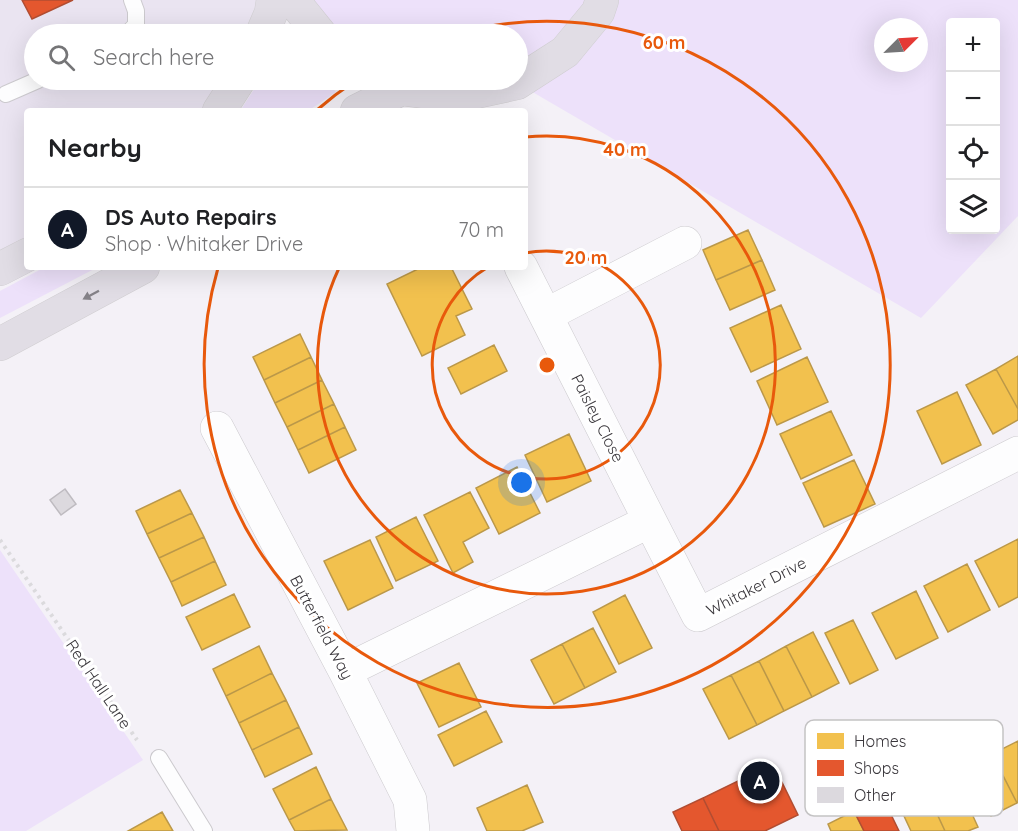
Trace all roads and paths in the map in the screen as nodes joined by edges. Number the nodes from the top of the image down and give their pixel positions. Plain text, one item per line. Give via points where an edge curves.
1 (132, 0) edge
2 (273, 0) edge
3 (296, 0) edge
4 (602, 0) edge
5 (136, 24) edge
6 (266, 24) edge
7 (312, 24) edge
8 (528, 76) edge
9 (24, 86) edge
10 (233, 90) edge
11 (383, 90) edge
12 (424, 90) edge
13 (485, 90) edge
14 (6, 94) dead end
15 (221, 108) edge
16 (361, 108) edge
17 (685, 243) dead end
18 (24, 257) edge
19 (0, 269) edge
20 (137, 270) edge
21 (523, 270) edge
22 (546, 315) junction
23 (0, 344) edge
24 (217, 428) dead end
25 (1018, 453) edge
26 (650, 521) junction
27 (0, 540) edge
28 (345, 671) junction
29 (140, 745) dead end
30 (159, 758) dead end
31 (204, 831) edge
32 (412, 831) edge

1 - 5 lane
2 - 6 highway
3 - 7 highway
4 - 8 highway via 598,12 565,52
9 - 14 lane
10 - 15 highway
11 - 16 highway
12 - 13 highway via 457,96
17 - 22 street
18 - 19 highway
20 -> 23 highway
21 - 22 street, Paisley Close
22 - 26 street, Paisley Close
24 - 28 street, Butterfield Way
25 - 26 street, Whitaker Drive via 698,615
26 - 28 street
27 - 29 path, Red Hall Lane
28 - 32 street, Butterfield Way via 410,800
30 - 31 lane

